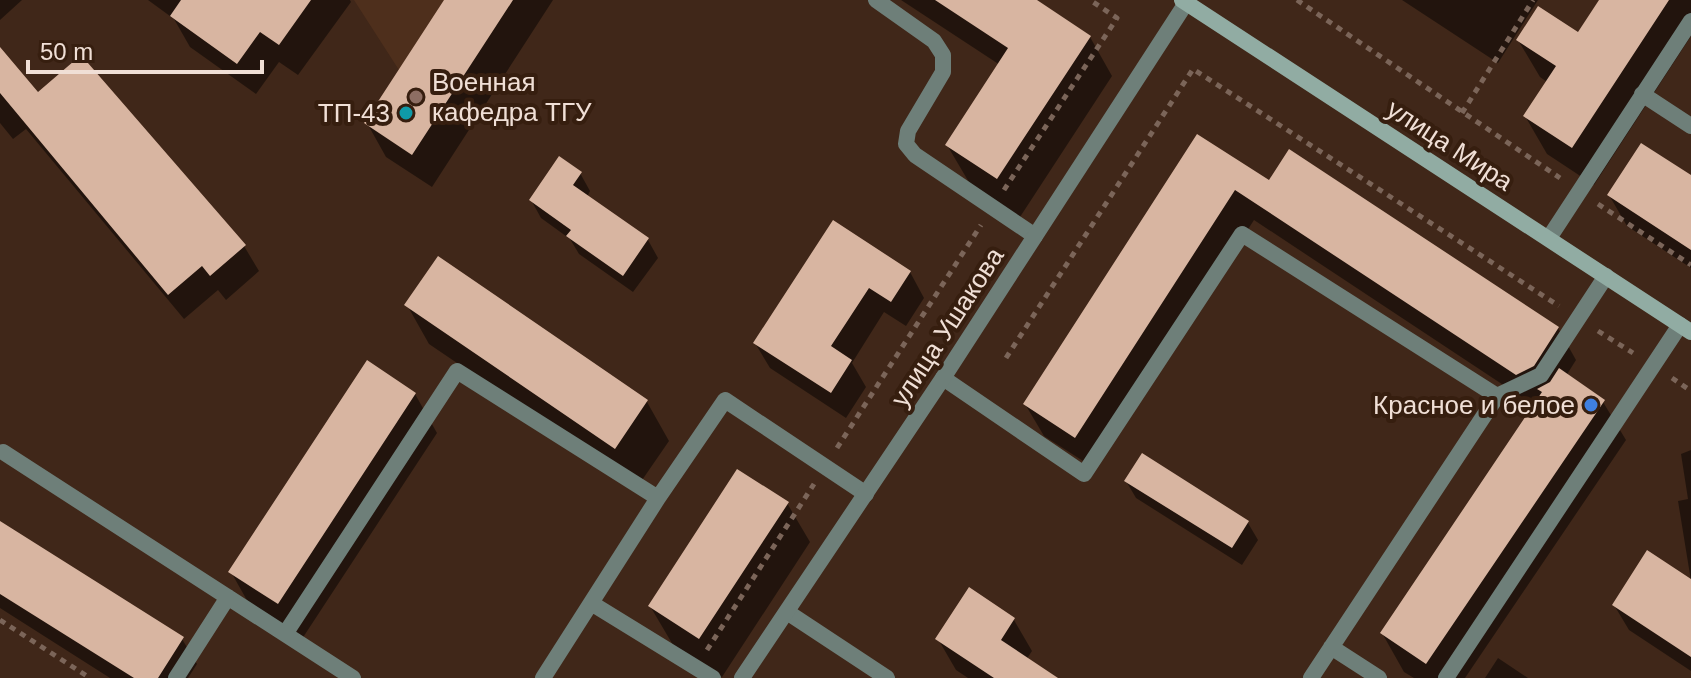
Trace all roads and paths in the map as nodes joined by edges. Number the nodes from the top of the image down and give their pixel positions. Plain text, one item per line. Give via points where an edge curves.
1 (876, 0) edge
2 (1090, 0) edge
3 (1297, 0) edge
4 (1533, 0) edge
5 (1185, 1) edge
6 (1691, 21) edge
7 (1642, 94) junction
8 (1462, 113) junction
9 (1691, 126) edge
10 (1579, 191) junction
11 (992, 207) junction
12 (1035, 236) junction
13 (1549, 238) junction
14 (1691, 265) edge
15 (1606, 276) junction
16 (1579, 319) junction
17 (1686, 328) edge
18 (1006, 358) dead end
19 (1653, 366) junction
20 (943, 378) junction
21 (1691, 391) edge
22 (1497, 396) junction
23 (3, 452) dead end
24 (825, 467) junction
25 (866, 494) junction
26 (658, 498) junction
27 (228, 597) junction
28 (591, 603) junction
29 (787, 612) junction
30 (0, 620) edge
31 (285, 634) junction
32 (1331, 647) junction
33 (696, 667) junction
34 (90, 678) edge
35 (176, 678) edge
36 (353, 678) edge
37 (543, 678) edge
38 (713, 678) edge
39 (742, 678) edge
40 (887, 678) edge
41 (1311, 678) edge
42 (1379, 678) edge
43 (1446, 678) edge

1 - 11 street via 934,41 943,55 943,72 908,131 906,144
2 - 11 path via 1117,18
3 - 8 path
4 - 8 path
5 - 12 street, улица Ушакова
5 - 13 main road, улица Мира
6 - 7 street
7 - 9 street
7 - 10 street
8 - 10 path
10 - 13 street
10 - 14 path
11 - 12 street
11 - 24 path
12 - 20 street, улица Ушакова
13 - 15 main road, улица Мира
15 - 16 street
15 - 17 main road, улица Мира
16 - 18 path via 1193,69
16 - 19 path
16 - 22 street via 1541,375
17 - 19 street
19 - 21 path
19 - 43 street
20 - 22 street via 1084,474 1242,234
20 - 25 street, улица Ушакова
22 - 32 street
23 - 27 street
24 - 25 street
24 - 26 street via 725,400
24 - 33 path
25 - 29 street, улица Ушакова
26 - 28 street
26 - 31 street via 457,371
27 - 31 street
27 - 35 street
28 - 33 street
28 - 37 street
29 - 39 street, улица Ушакова
29 - 40 street
30 - 34 path
31 - 36 street
32 - 41 street
32 - 42 street
33 - 38 street

